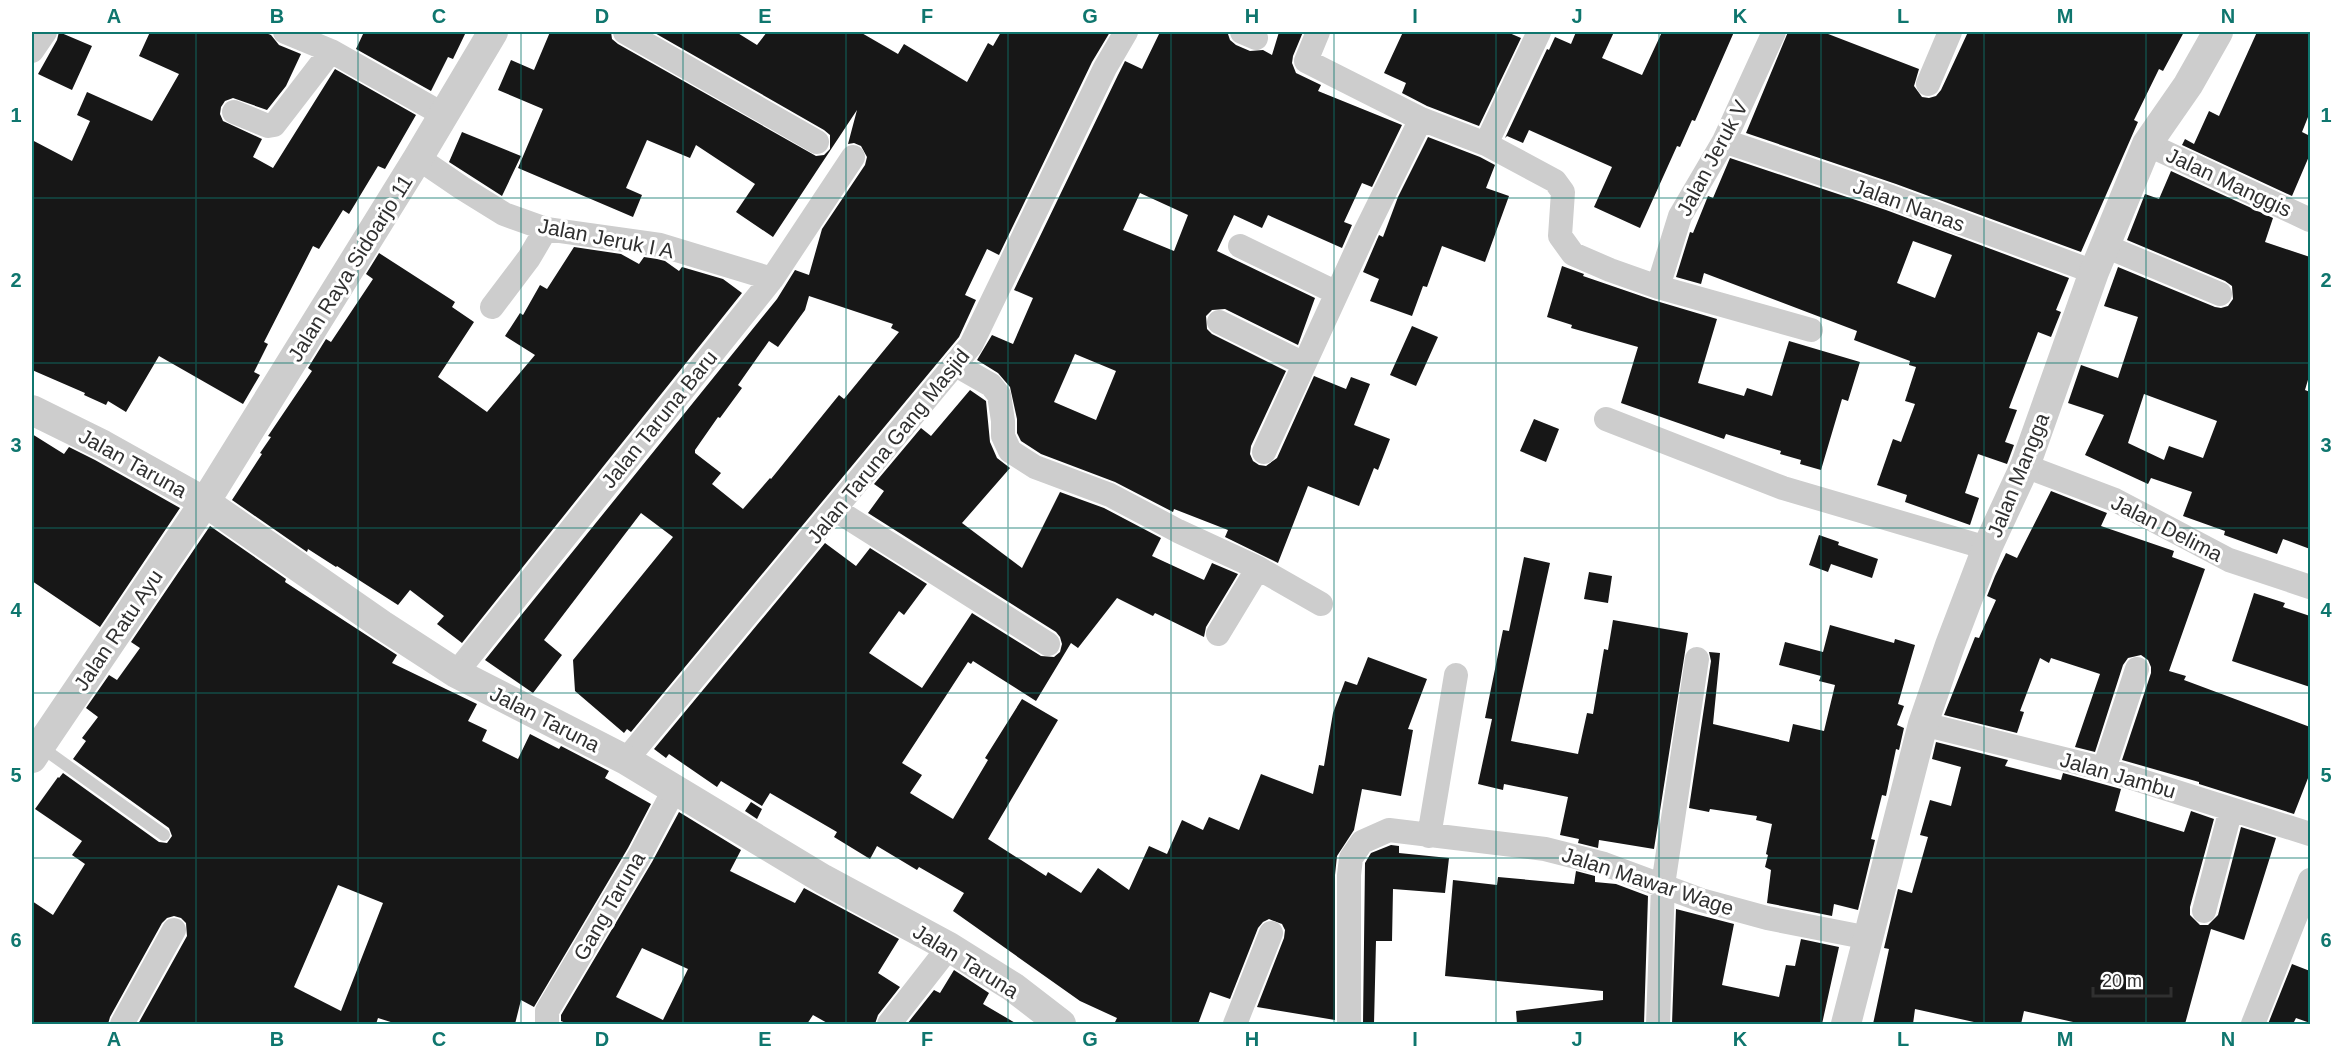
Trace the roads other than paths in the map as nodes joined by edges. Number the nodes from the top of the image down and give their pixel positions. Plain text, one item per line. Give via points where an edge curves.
1 (45, 32) edge
2 (285, 32) edge
3 (493, 32) edge
4 (625, 32) edge
5 (1126, 32) edge
6 (1318, 32) edge
7 (1539, 32) edge
8 (1774, 32) edge
9 (1950, 32) edge
10 (2218, 32) edge
11 (32, 51) edge
12 (331, 51) junction
13 (1928, 84) dead end
14 (234, 112) dead end
15 (444, 115) junction
16 (1421, 119) junction
17 (1724, 141) junction
18 (817, 142) dead end
19 (1486, 144) junction
20 (2147, 144) junction
21 (853, 157) dead end
22 (418, 158) junction
23 (2310, 220) edge
24 (546, 229) junction
25 (1240, 246) dead end
26 (2099, 259) junction
27 (772, 279) junction
28 (1658, 287) junction
29 (1337, 292) junction
30 (2220, 294) dead end
31 (492, 307) dead end
32 (1219, 322) dead end
33 (1810, 330) dead end
34 (1304, 364) junction
35 (956, 365) junction
36 (32, 410) edge
37 (1606, 419) dead end
38 (1264, 452) dead end
39 (2025, 466) junction
40 (205, 502) junction
41 (836, 510) junction
42 (1987, 548) junction
43 (1258, 568) junction
44 (2310, 587) edge
45 (1321, 604) dead end
46 (1218, 634) dead end
47 (1048, 644) dead end
48 (1697, 659) dead end
49 (2137, 669) dead end
50 (456, 673) junction
51 (1456, 675) dead end
52 (1923, 724) junction
53 (34, 754) edge
54 (626, 760) junction
55 (2104, 769) junction
56 (675, 788) junction
57 (2231, 809) junction
58 (2310, 834) edge
59 (164, 835) dead end
60 (1429, 836) junction
61 (2310, 880) edge
62 (1663, 885) junction
63 (2204, 911) dead end
64 (174, 930) dead end
65 (1271, 933) dead end
66 (1869, 938) junction
67 (949, 947) junction
68 (122, 1024) edge
69 (547, 1024) edge
70 (889, 1024) edge
71 (1061, 1024) edge
72 (1235, 1024) edge
73 (1349, 1024) edge
74 (1658, 1024) edge
75 (1846, 1024) edge
76 (2253, 1024) edge

1 - 11 street
2 - 12 street
3 - 15 street, Jalan Raya Sidoarjo 11
4 - 18 street
5 - 35 street, Jalan Taruna Gang Masjid via 971,345
6 - 16 street via 1306,61
7 - 19 street
8 - 17 street, Jalan Jeruk V
9 - 13 street
10 - 20 street, Jalan Mangga via 2188,85
12 - 14 street via 274,125
12 - 15 street
15 - 22 street, Jalan Raya Sidoarjo 11
16 - 19 street
16 - 29 street
17 - 26 street, Jalan Nanas via 1891,197
17 - 28 street, Jalan Jeruk V via 1680,216
19 - 28 street via 1555,181 1563,192 1560,236 1573,254
20 - 23 street, Jalan Manggis
20 - 26 street, Jalan Mangga
21 - 27 street, Jalan Taruna Baru
22 - 24 street, Jalan Jeruk I A via 504,214
22 - 40 street, Jalan Raya Sidoarjo 11
24 - 27 street, Jalan Jeruk I A via 660,245
24 - 31 street
25 - 29 street
26 - 30 street, Jalan Nanas
26 - 39 street, Jalan Mangga
27 - 50 street, Jalan Taruna Baru
28 - 33 street
29 - 34 street
32 - 34 street
34 - 38 street
35 - 41 street, Jalan Taruna Gang Masjid
35 - 43 street via 991,385 999,395 1003,436 1010,452 1035,467 1110,495
36 - 40 street, Jalan Taruna
37 - 42 street via 1783,488
39 - 42 street, Jalan Mangga
39 - 44 street, Jalan Delima via 2115,500 2229,560
40 - 50 street, Jalan Taruna
40 - 53 street, Jalan Ratu Ayu
41 - 47 street
41 - 54 street, Jalan Taruna Gang Masjid
42 - 52 street, Jalan Mangga
43 - 45 street
43 - 46 street
48 - 62 street
49 - 55 street
50 - 54 street, Jalan Taruna
51 - 60 street
52 - 55 street, Jalan Jambu
52 - 66 street, Jalan Mangga
53 - 59 lane
54 - 56 street, Jalan Taruna
55 - 57 street, Jalan Jambu
56 - 67 street, Jalan Taruna via 823,879
56 - 69 street, Gang Taruna via 548,1011
57 - 58 street, Jalan Jambu
57 - 63 street
60 - 62 street, Jalan Mawar Wage via 1545,849
60 - 73 street, Jalan Mawar Wage via 1389,830 1362,842 1351,858
61 - 76 street
62 - 66 street, Jalan Mawar Wage via 1767,918
62 - 74 street
64 - 68 street
65 - 72 street
66 - 75 street, Jalan Mangga
67 - 70 street
67 - 71 street, Jalan Taruna via 1013,987

